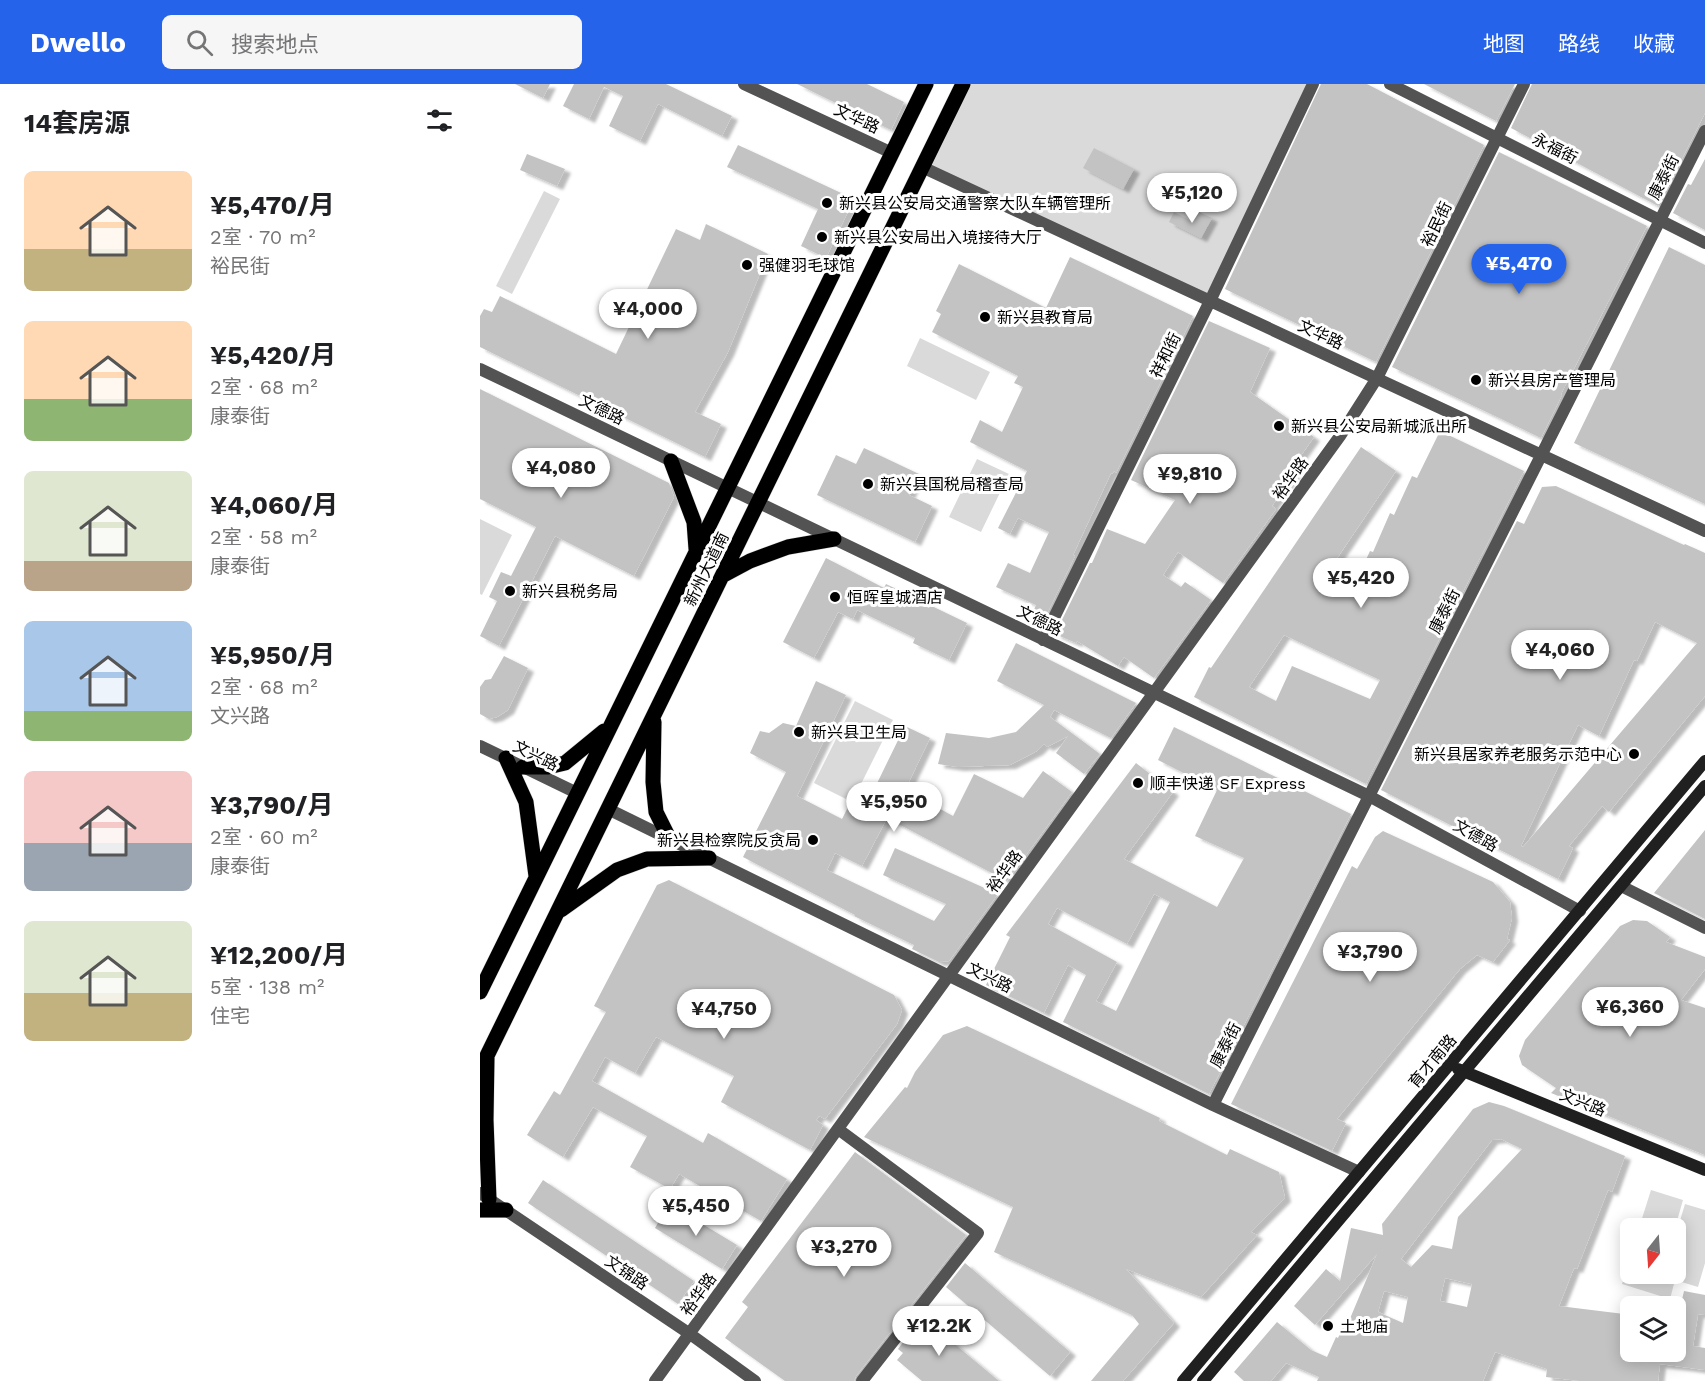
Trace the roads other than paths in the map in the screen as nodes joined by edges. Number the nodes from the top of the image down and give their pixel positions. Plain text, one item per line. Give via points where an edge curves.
1 (744, 84) edge
2 (926, 84) edge
3 (963, 84) edge
4 (1313, 84) edge
5 (1390, 84) edge
6 (1524, 84) edge
7 (1705, 131) edge
8 (1497, 137) junction
9 (892, 153) junction
10 (922, 167) junction
11 (1660, 219) junction
12 (1705, 243) edge
13 (1210, 301) junction
14 (480, 369) edge
15 (1377, 378) junction
16 (1542, 455) junction
17 (671, 461) junction
18 (728, 488) junction
19 (758, 502) junction
20 (1705, 531) edge
21 (834, 539) junction
22 (696, 552) junction
23 (722, 576) junction
24 (1043, 640) junction
25 (1154, 693) junction
26 (654, 715) junction
27 (611, 725) junction
28 (480, 746) edge
29 (506, 758) junction
30 (1705, 761) edge
31 (523, 767) junction
32 (1705, 786) edge
33 (578, 794) junction
34 (1369, 796) junction
35 (608, 809) junction
36 (669, 838) junction
37 (709, 858) junction
38 (536, 877) junction
39 (1621, 886) junction
40 (1580, 911) junction
41 (558, 912) junction
42 (1705, 928) edge
43 (949, 976) junction
44 (480, 992) edge
45 (484, 1063) edge
46 (1449, 1065) junction
47 (1464, 1072) junction
48 (1213, 1105) junction
49 (838, 1129) junction
50 (1705, 1170) edge
51 (1359, 1172) junction
52 (483, 1201) edge
53 (506, 1210) joint
54 (690, 1334) junction
55 (655, 1381) edge
56 (755, 1381) edge
57 (862, 1381) edge
58 (1183, 1381) edge
59 (1203, 1381) edge

1 - 9 street, 文华路
2 - 9 main road, 新州大道南
3 - 10 main road, 新州大道南
4 - 13 street, 祥和街
5 - 8 street, 永福街
6 - 8 street, 裕民街
7 - 11 street, 康泰街
8 - 11 street, 永福街
8 - 15 street, 裕民街
9 - 18 main road, 新州大道南
10 - 13 street, 文华路
10 - 19 main road, 新州大道南
11 - 12 street, 永福街
11 - 16 street, 康泰街
13 - 15 street, 文华路
13 - 24 street, 祥和街
14 - 17 street, 文德路
15 - 16 street, 文华路
15 - 25 street, 裕华路 via 1340,436
16 - 20 street, 文华路
16 - 34 street, 康泰街
17 - 18 street, 文德路
17 - 22 main road via 694,522
18 - 19 street, 文德路
18 - 22 main road, 新州大道南
19 - 21 street, 文德路
19 - 23 main road, 新州大道南
21 - 23 main road via 788,547
21 - 24 street, 文德路
22 - 27 main road, 新州大道南
23 - 26 main road, 新州大道南
24 - 25 street, 文德路
25 - 34 street, 文德路
25 - 43 street, 裕华路
26 - 35 main road, 新州大道南
26 - 36 main road via 656,812
27 - 31 main road via 565,764
27 - 33 main road, 新州大道南
28 - 29 street, 文兴路
29 - 31 street, 文兴路
29 - 38 main road via 526,802
30 - 40 street, 育才南路
31 - 33 street, 文兴路
32 - 39 street, 育才南路
33 - 38 main road, 新州大道南
34 - 40 street, 文德路
34 - 48 street, 康泰街
35 - 36 street, 文兴路
35 - 41 main road, 新州大道南
36 - 37 street, 文兴路
37 - 41 main road via 647,859 617,870
37 - 43 street, 文兴路
38 - 44 main road, 新州大道南
39 - 42 street
39 - 47 street, 育才南路
40 - 46 street, 育才南路
41 - 45 main road, 新州大道南
43 - 48 street, 文兴路
43 - 49 street, 裕华路
45 - 52 main road
46 - 47 street, 文兴路
46 - 51 street, 育才南路
47 - 50 street, 文兴路
47 - 59 street, 育才南路
48 - 51 street, 文兴路
49 - 54 street, 裕华路
49 - 57 street via 978,1233
51 - 58 street, 育才南路
52 - 53 main road
53 - 54 street, 文锦路
54 - 55 street, 裕华路
54 - 56 street, 文锦路

